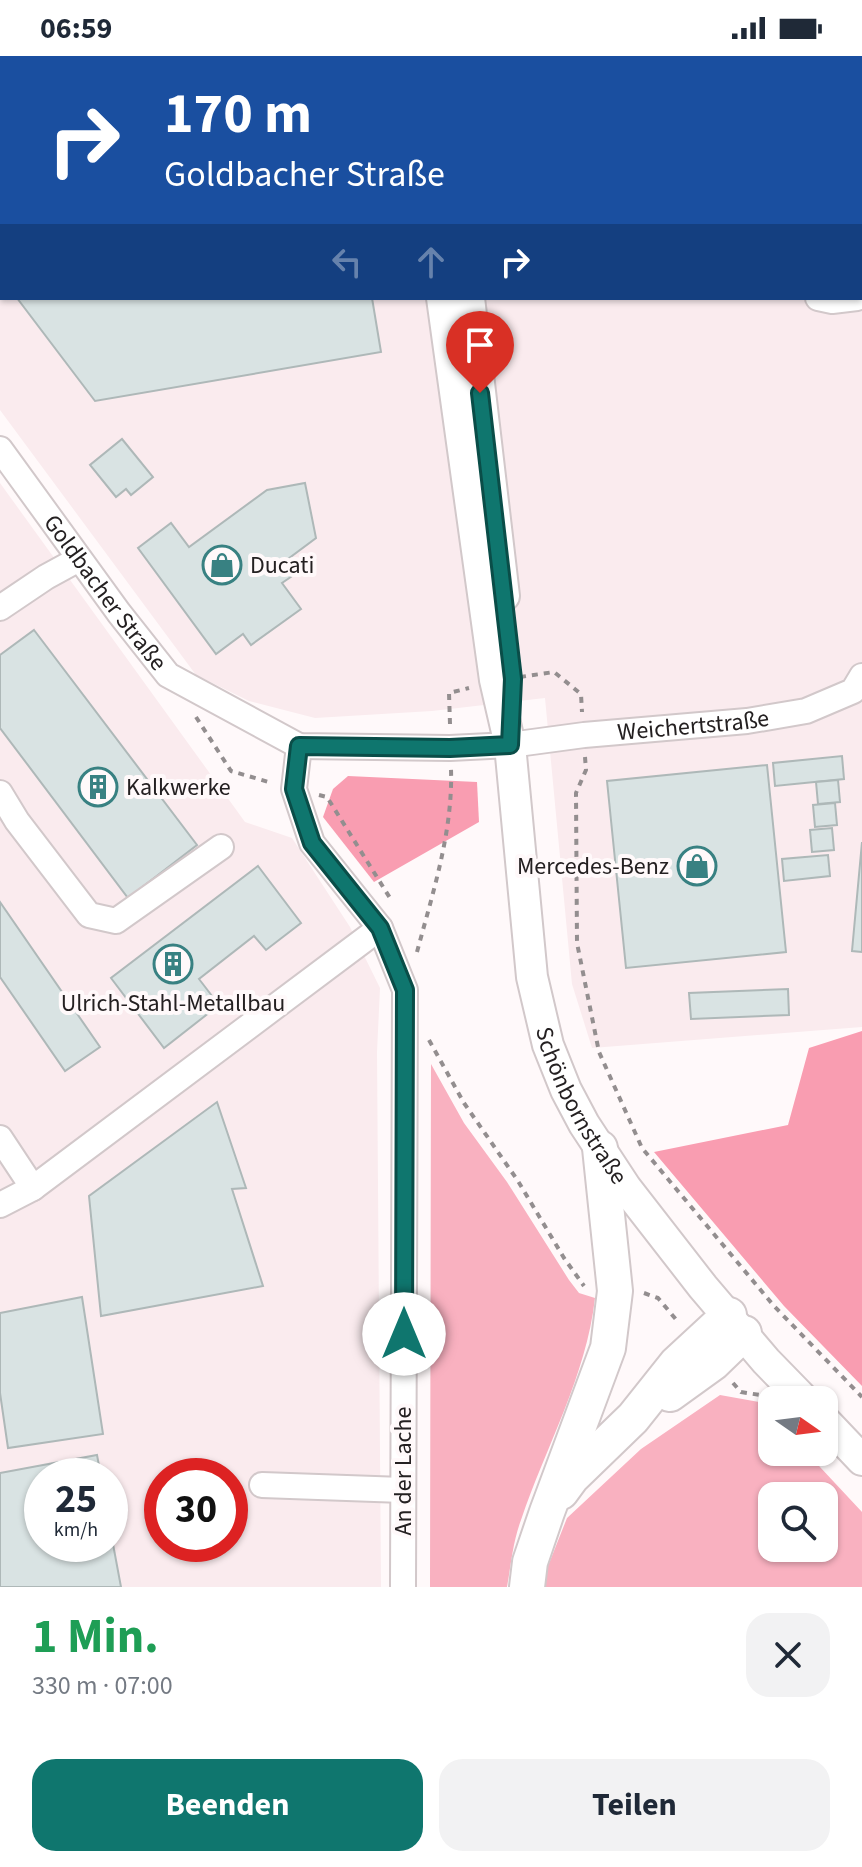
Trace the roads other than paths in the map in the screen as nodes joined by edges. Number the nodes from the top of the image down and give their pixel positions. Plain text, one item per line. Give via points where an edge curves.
1 (469, 300) edge
2 (440, 305) edge
3 (0, 449) edge
4 (79, 559) junction
5 (0, 608) edge
6 (862, 676) edge
7 (504, 679) junction
8 (510, 745) junction
9 (299, 746) junction
10 (0, 793) edge
11 (221, 847) dead end
12 (380, 928) junction
13 (600, 1148) junction
14 (3, 1149) edge
15 (33, 1188) junction
16 (0, 1205) edge
17 (737, 1324) junction
18 (790, 1386) edge
19 (838, 1435) edge
20 (862, 1460) edge
21 (262, 1485) dead end
22 (403, 1490) junction
23 (547, 1512) junction
24 (403, 1587) edge
25 (527, 1587) edge

1 - 7 main road, Schönbornstraße
2 - 7 main road, Schönbornstraße
3 - 4 street, Goldbacher Straße
4 - 5 street
4 - 9 street, Goldbacher Straße via 168,675
6 - 8 street, Weichertstraße via 853,691 806,711
7 - 8 main road, Schönbornstraße
8 - 9 street, Goldbacher Straße
8 - 13 main road, Schönbornstraße via 532,977 548,1045 566,1090
9 - 12 street, An der Lache via 294,789 312,843
10 - 11 street via 89,915 116,921
12 - 15 street
12 - 22 street, An der Lache via 405,990
13 - 17 main road, Schönbornstraße via 703,1287
13 - 23 highway via 615,1291 608,1348
14 - 15 street
15 - 16 street
17 - 18 main road, Schönbornstraße
17 - 23 highway via 676,1364 633,1418 572,1477
19 - 20 main road
21 - 22 street
22 - 24 street, An der Lache
23 - 25 highway

